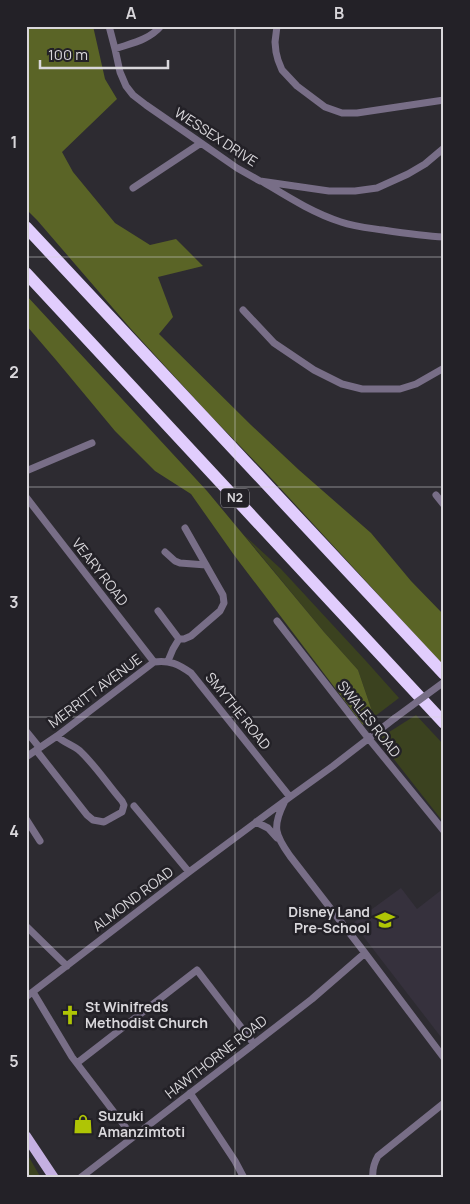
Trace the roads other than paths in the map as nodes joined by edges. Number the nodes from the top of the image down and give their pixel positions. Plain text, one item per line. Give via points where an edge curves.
1 (109, 26) edge
2 (160, 26) edge
3 (277, 26) edge
4 (115, 49) junction
5 (444, 100) edge
6 (201, 143) junction
7 (444, 148) edge
8 (260, 181) junction
9 (133, 188) dead end
10 (26, 227) edge
11 (444, 237) edge
12 (26, 273) edge
13 (243, 310) dead end
14 (444, 368) edge
15 (92, 443) dead end
16 (26, 471) edge
17 (436, 495) dead end
18 (26, 497) edge
19 (444, 505) edge
20 (185, 528) dead end
21 (165, 552) dead end
22 (206, 565) junction
23 (158, 611) dead end
24 (277, 621) dead end
25 (180, 639) junction
26 (168, 661) junction
27 (154, 662) junction
28 (444, 674) edge
29 (444, 682) edge
30 (444, 723) edge
31 (26, 731) edge
32 (57, 736) junction
33 (368, 739) junction
34 (38, 748) junction
35 (26, 757) edge
36 (287, 799) junction
37 (134, 806) dead end
38 (26, 819) edge
39 (256, 822) junction
40 (444, 830) edge
41 (40, 841) dead end
42 (279, 841) junction
43 (189, 872) junction
44 (26, 926) edge
45 (365, 954) junction
46 (67, 966) junction
47 (33, 992) junction
48 (26, 997) edge
49 (254, 1044) junction
50 (444, 1058) edge
51 (77, 1063) junction
52 (190, 1094) junction
53 (444, 1103) edge
54 (26, 1136) edge
55 (133, 1138) junction
56 (54, 1178) edge
57 (80, 1178) edge
58 (244, 1178) edge
59 (373, 1178) edge

1 - 4 street, WESSEX DRIVE
2 - 4 street via 146,39
3 - 5 street via 275,47 282,70 325,108 357,113
4 - 6 street, WESSEX DRIVE via 120,72 133,95
6 - 8 street, WESSEX DRIVE
6 - 9 street
7 - 8 street, WESSEX DRIVE via 425,164 377,188 329,191
8 - 11 street via 320,214 342,222
10 - 28 highway, N2
12 - 30 highway, N2
13 - 14 street via 274,343 342,384 362,389 400,389
15 - 16 street
17 - 19 street
18 - 27 street, VEARY ROAD
20 - 22 street
21 - 22 street via 180,563
22 - 25 street via 223,595 223,607 191,636
23 - 25 street
24 - 33 street, SWALES ROAD
25 - 26 street
26 - 27 street
26 - 36 street, SMYTHE ROAD via 191,673
27 - 32 street, MERRITT AVENUE
29 - 33 street, ALMOND ROAD, bridge
31 - 34 street
32 - 34 street, MERRITT AVENUE
32 - 34 street via 87,758 122,801 122,812 104,822 93,820
33 - 36 street, ALMOND ROAD
33 - 40 street, SWALES ROAD
34 - 35 street, MERRITT AVENUE
36 - 39 street, ALMOND ROAD
36 - 42 street via 276,822
37 - 43 street
38 - 41 street
39 - 42 street via 268,828
39 - 43 street, ALMOND ROAD
42 - 45 street
43 - 46 street, ALMOND ROAD
44 - 46 street
45 - 49 street, HAWTHORNE ROAD
45 - 50 street
46 - 47 street, ALMOND ROAD
47 - 48 street, ALMOND ROAD
47 - 51 street
49 - 51 street via 197,970
49 - 52 street, HAWTHORNE ROAD
51 - 55 street
52 - 55 street, HAWTHORNE ROAD
52 - 58 street
53 - 59 street via 384,1150 375,1161
54 - 56 main road
55 - 57 street, HAWTHORNE ROAD

